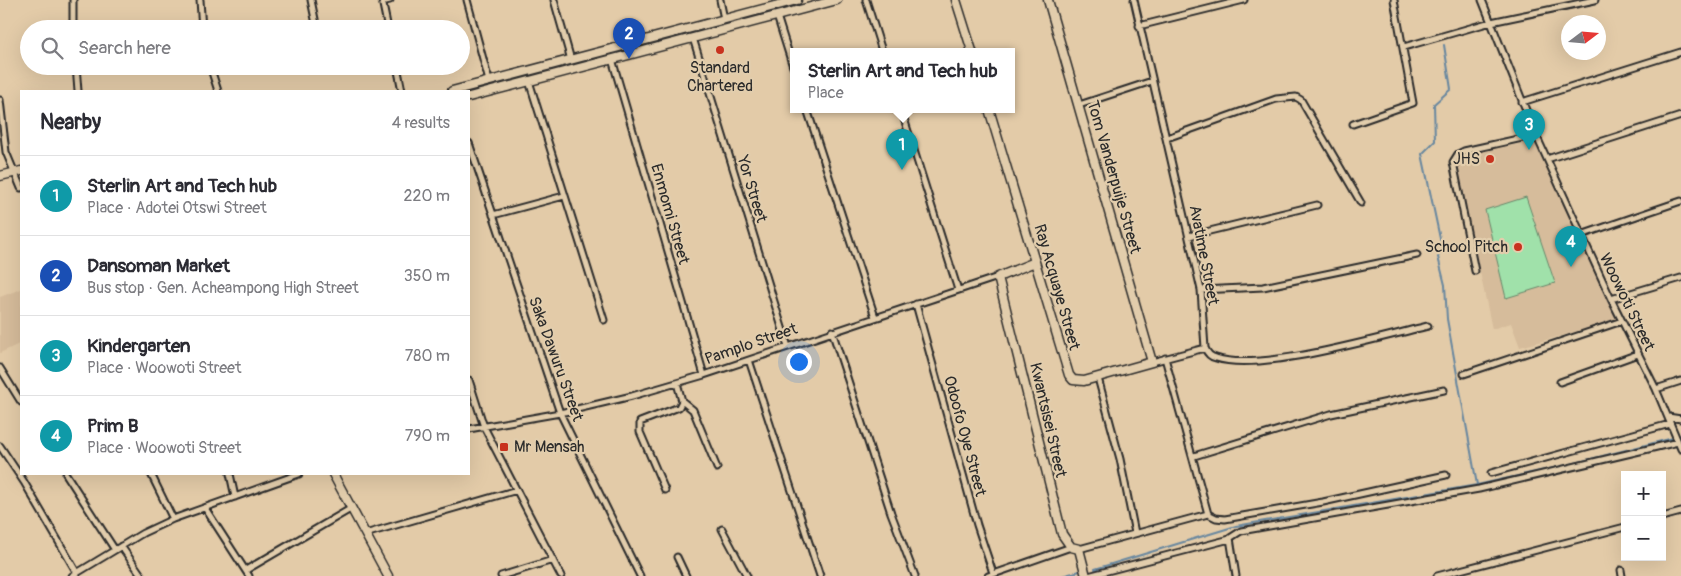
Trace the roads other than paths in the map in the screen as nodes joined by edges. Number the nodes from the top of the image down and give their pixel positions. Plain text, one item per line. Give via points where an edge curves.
1 (73, 0) edge
2 (200, 0) edge
3 (310, 0) edge
4 (390, 0) edge
5 (467, 0) edge
6 (554, 0) edge
7 (720, 0) edge
8 (797, 0) edge
9 (837, 0) edge
10 (866, 0) edge
11 (956, 0) edge
12 (1048, 0) edge
13 (1134, 0) edge
14 (1240, 0) edge
15 (1394, 0) edge
16 (1482, 0) edge
17 (1595, 0) edge
18 (382, 1) edge
19 (777, 16) junction
20 (724, 19) junction
21 (73, 20) edge
22 (201, 20) edge
23 (315, 20) edge
24 (385, 20) edge
25 (1491, 22) junction
26 (1140, 26) junction
27 (694, 38) junction
28 (1404, 47) junction
29 (881, 48) edge
30 (971, 48) edge
31 (1681, 52) edge
32 (790, 57) edge
33 (612, 59) junction
34 (571, 60) junction
35 (77, 75) edge
36 (213, 75) edge
37 (399, 75) edge
38 (529, 80) junction
39 (489, 81) junction
40 (1152, 81) junction
41 (78, 90) edge
42 (217, 90) edge
43 (402, 90) edge
44 (456, 90) edge
45 (470, 97) edge
46 (0, 100) edge
47 (1522, 102) junction
48 (1079, 105) junction
49 (808, 113) edge
50 (902, 113) edge
51 (990, 113) edge
52 (1681, 116) edge
53 (1353, 124) dead end
54 (1536, 135) junction
55 (1167, 138) junction
56 (470, 146) edge
57 (1548, 159) junction
58 (18, 172) edge
59 (0, 176) edge
60 (564, 196) junction
61 (1681, 202) edge
62 (1361, 203) dead end
63 (1317, 205) dead end
64 (493, 215) junction
65 (1581, 235) junction
66 (1189, 236) junction
67 (1417, 255) dead end
68 (1036, 262) junction
69 (1475, 271) dead end
70 (998, 277) junction
71 (1681, 278) edge
72 (958, 290) junction
73 (1201, 290) junction
74 (1611, 299) junction
75 (916, 304) junction
76 (875, 316) junction
77 (604, 320) dead end
78 (1622, 321) junction
79 (1428, 326) dead end
80 (832, 331) junction
81 (788, 347) junction
82 (1205, 348) junction
83 (1638, 354) junction
84 (1165, 358) junction
85 (749, 360) junction
86 (1152, 362) junction
87 (0, 368) edge
88 (1464, 374) dead end
89 (704, 375) junction
90 (1098, 378) junction
91 (1681, 381) edge
92 (1560, 382) dead end
93 (470, 383) edge
94 (677, 383) junction
95 (1656, 389) junction
96 (1444, 390) dead end
97 (20, 400) edge
98 (682, 400) junction
99 (560, 413) junction
100 (1668, 417) junction
101 (1681, 419) edge
102 (1670, 424) junction
103 (484, 427) junction
104 (470, 429) edge
105 (1677, 440) junction
106 (0, 446) edge
107 (1681, 449) edge
108 (1194, 456) junction
109 (717, 468) dead end
110 (1491, 473) dead end
111 (67, 475) edge
112 (151, 475) edge
113 (230, 475) edge
114 (296, 475) edge
115 (335, 475) edge
116 (1446, 475) dead end
117 (517, 490) junction
118 (665, 490) dead end
119 (235, 497) junction
120 (205, 508) junction
121 (352, 508) junction
122 (1681, 512) edge
123 (1208, 514) junction
124 (1666, 516) edge
125 (173, 520) junction
126 (1621, 528) edge
127 (722, 529) dead end
128 (1135, 532) junction
129 (365, 534) junction
130 (1230, 539) junction
131 (121, 546) junction
132 (1075, 548) junction
133 (115, 550) junction
134 (677, 557) dead end
135 (554, 560) junction
136 (246, 570) junction
137 (74, 574) edge
138 (385, 575) edge
139 (990, 575) edge
140 (1447, 575) edge
141 (142, 576) edge
142 (249, 576) edge
143 (501, 576) edge
144 (562, 576) edge
145 (640, 576) edge
146 (686, 576) edge
147 (747, 576) edge
148 (820, 576) edge
149 (916, 576) edge
150 (1087, 576) edge
151 (1236, 576) edge
152 (1437, 576) edge

1 - 21 street
2 - 22 street
3 - 23 street
4 - 18 street
5 - 39 street
6 - 34 street
7 - 20 street
8 - 20 street
9 - 19 street
10 - 29 street
11 - 30 street
12 - 48 street, Tom Vanderpuije Street
13 - 26 street, Avatime Street
14 - 26 street
15 - 28 street
16 - 25 street, Woowoti Street
17 - 25 street
18 - 24 street
19 - 27 street
19 - 32 street
20 - 34 street
25 - 28 street
25 - 47 street, Woowoti Street
26 - 40 street, Avatime Street
27 - 33 street
27 - 81 street, Yor Street
28 - 53 street via 1413,103
31 - 47 street
33 - 38 street
33 - 89 street, Enmomi Street
34 - 39 street
35 - 41 street
36 - 42 street
37 - 43 street
38 - 45 street
38 - 60 street
39 - 44 street
40 - 48 street
40 - 55 street, Avatime Street
46 - 58 street via 6,152
47 - 54 street, Woowoti Street
48 - 86 street, Tom Vanderpuije Street
49 - 76 street
50 - 72 street
51 - 68 street, Ray Acquaye Street
52 - 57 street
54 - 57 street, Woowoti Street
54 - 69 street via 1464,151 1453,162
55 - 62 street via 1276,99 1296,97 1301,100
55 - 66 street, Avatime Street
56 - 64 street, Saka Dawuru Street
57 - 65 street, Woowoti Street
58 - 59 street
60 - 64 street
60 - 77 street
61 - 65 street
63 - 66 street
64 - 99 street, Saka Dawuru Street
65 - 74 street, Woowoti Street
66 - 73 street, Avatime Street
67 - 73 street via 1262,287
68 - 70 street, Pamplo Street
68 - 90 street, Ray Acquaye Street via 1069,375 1078,381
70 - 72 street, Pamplo Street
70 - 132 street, Kwantsisei Street via 1062,534
71 - 74 street
72 - 75 street, Pamplo Street
73 - 82 street, Avatime Street
74 - 78 street, Woowoti Street
75 - 76 street, Pamplo Street
75 - 139 street, Odoofo Oye Street
76 - 80 street, Pamplo Street
78 - 83 street, Woowoti Street
78 - 88 street
79 - 82 street via 1274,359 1225,360 1211,356
80 - 81 street, Pamplo Street
80 - 149 street via 891,513
81 - 85 street, Pamplo Street
82 - 84 street
83 - 92 street
83 - 95 street, Woowoti Street
84 - 86 street, Ray Acquaye Street
84 - 108 street
85 - 89 street, Pamplo Street
85 - 148 street
86 - 90 street, Ray Acquaye Street
87 - 97 street
89 - 94 street, Pamplo Street
90 - 128 street
91 - 95 street
93 - 103 street
94 - 98 street
94 - 99 street, Pamplo Street
95 - 100 street, Woowoti Street
96 - 108 street via 1331,414
98 - 109 street via 693,410
98 - 118 street via 679,407 640,422 640,432
99 - 103 street, Pamplo Street
99 - 145 street, Saka Dawuru Street
100 - 101 street
100 - 102 street, Woowoti Street
102 - 105 street, Woowoti Street
102 - 110 street
103 - 104 street, Pamplo Street
103 - 117 street
105 - 107 street, Woowoti Street
105 - 130 street via 1479,489 1241,531
106 - 137 street via 24,482
108 - 123 street
111 - 133 street
112 - 125 street
113 - 119 street
114 - 119 street
115 - 121 street
116 - 123 street via 1235,517 1220,519
117 - 129 street
117 - 135 street
119 - 120 street
120 - 125 street
120 - 136 street
121 - 129 street
121 - 136 street
122 - 124 street
123 - 128 street
125 - 131 street
126 - 140 street
127 - 147 street
128 - 132 street
129 - 138 street
130 - 150 street
130 - 151 street
131 - 133 street
131 - 141 street
132 - 139 street
132 - 150 street, Kwantsisei Street
133 - 137 street
134 - 146 street
135 - 143 street
135 - 144 street
136 - 142 street
140 - 152 street

